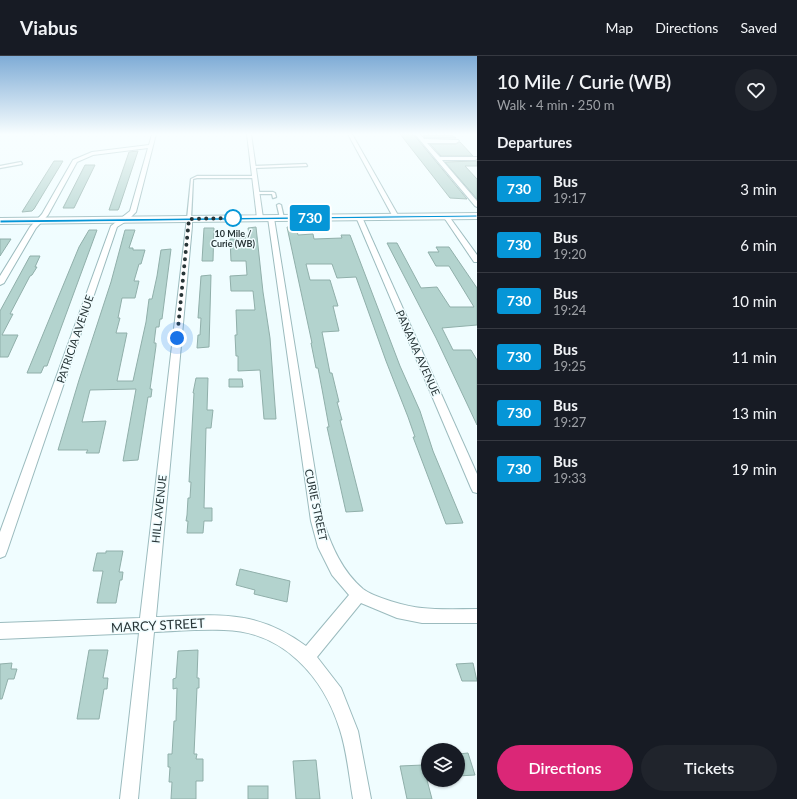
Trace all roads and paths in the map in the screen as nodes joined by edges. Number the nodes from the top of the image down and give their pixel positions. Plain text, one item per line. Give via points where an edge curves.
1 (71, 169) edge
2 (145, 169) edge
3 (253, 169) edge
4 (369, 169) edge
5 (447, 169) edge
6 (254, 177) junction
7 (256, 194) junction
8 (274, 197) dead end
9 (279, 204) dead end
10 (477, 205) edge
11 (446, 216) junction
12 (477, 216) edge
13 (359, 217) junction
14 (396, 217) junction
15 (265, 218) junction
16 (282, 218) junction
17 (189, 219) junction
18 (39, 220) junction
19 (126, 220) junction
20 (0, 221) edge
21 (477, 260) edge
22 (0, 282) edge
23 (477, 488) edge
24 (0, 551) edge
25 (359, 595) junction
26 (477, 616) edge
27 (147, 626) junction
28 (0, 631) edge
29 (306, 657) junction
30 (129, 799) edge
31 (362, 799) edge

1 - 18 street via 45,215
2 - 19 street, PATRICIA AVENUE via 133,212
3 - 6 street, CURIE STREET
4 - 14 street
5 - 10 street
6 - 7 street, CURIE STREET
6 - 17 lane via 192,179
7 - 8 lane via 273,193
7 - 15 street, CURIE STREET
9 - 16 lane
11 - 12 main road
11 - 14 main road
11 - 21 street
13 - 14 main road
13 - 16 main road
13 - 23 street, PANAMA AVENUE
15 - 16 main road
15 - 17 main road
15 - 25 street, CURIE STREET via 317,521 325,546 337,570
17 - 19 main road
17 - 27 street, HILL AVENUE
18 - 19 main road
18 - 20 main road
18 - 22 street
19 - 24 street, PATRICIA AVENUE via 114,226
25 - 26 street via 397,611 422,616
25 - 29 street
27 - 28 street, MARCY STREET
27 - 29 street, MARCY STREET via 225,622 255,627 285,640
27 - 30 street, HILL AVENUE
29 - 31 street via 335,694 346,724

